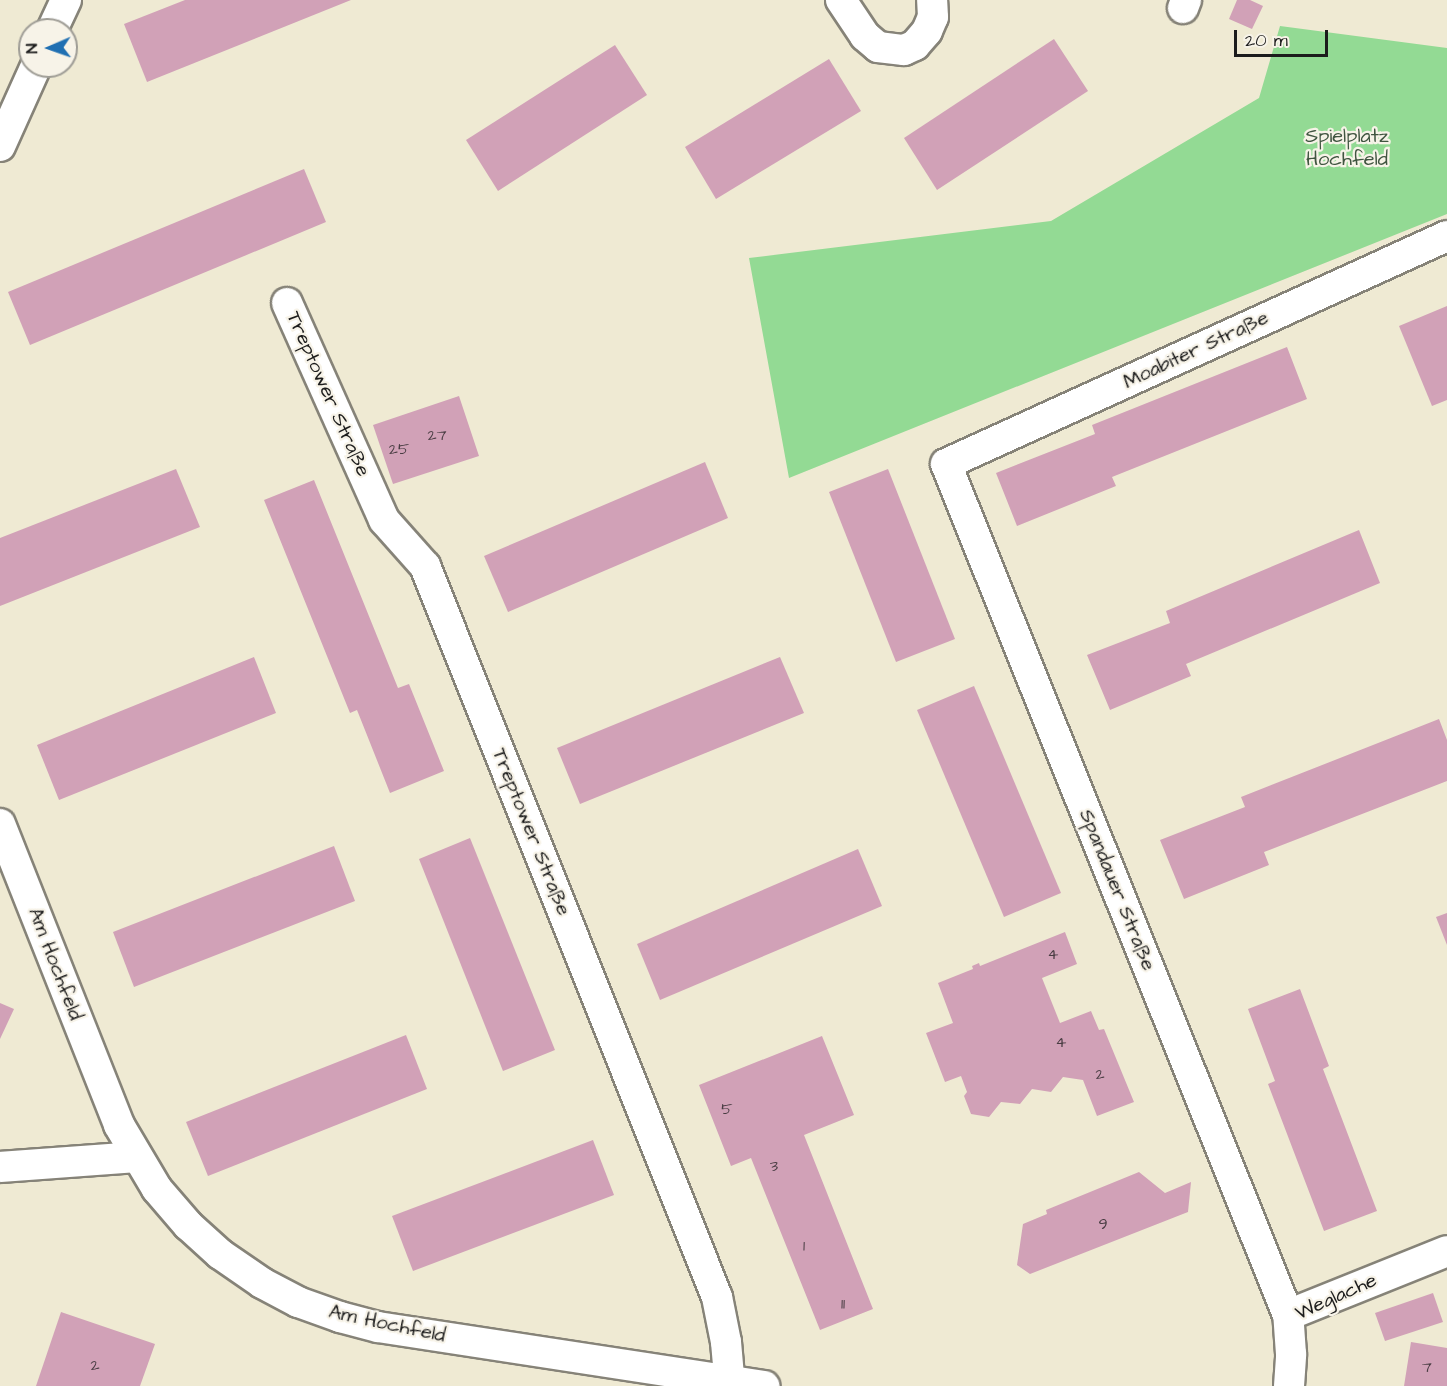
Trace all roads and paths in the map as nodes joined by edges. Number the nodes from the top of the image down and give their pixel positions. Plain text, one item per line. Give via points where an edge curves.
1 (66, 0) edge
2 (841, 0) edge
3 (932, 0) edge
4 (58, 18) edge
5 (31, 78) edge
6 (0, 146) edge
7 (1447, 236) edge
8 (287, 303) dead end
9 (946, 464) joint
10 (0, 824) edge
11 (136, 1156) junction
12 (0, 1167) edge
13 (1447, 1251) edge
14 (1288, 1315) junction
15 (729, 1380) junction
16 (765, 1386) edge
17 (1289, 1386) edge

1 - 4 street
2 - 3 street via 865,36 878,47 904,50 915,45 927,31 933,17
5 - 6 street
7 - 9 street, Moabiter Straße
8 - 15 street, Treptower Straße via 384,520 425,566 717,1297
9 - 14 street, Spandauer Straße
10 - 11 street, Am Hochfeld via 115,1116
11 - 12 street
11 - 15 street, Am Hochfeld via 157,1189 220,1254 298,1302 378,1326
13 - 14 street, Weglache
14 - 17 street, Weglache
15 - 16 street, Am Hochfeld

